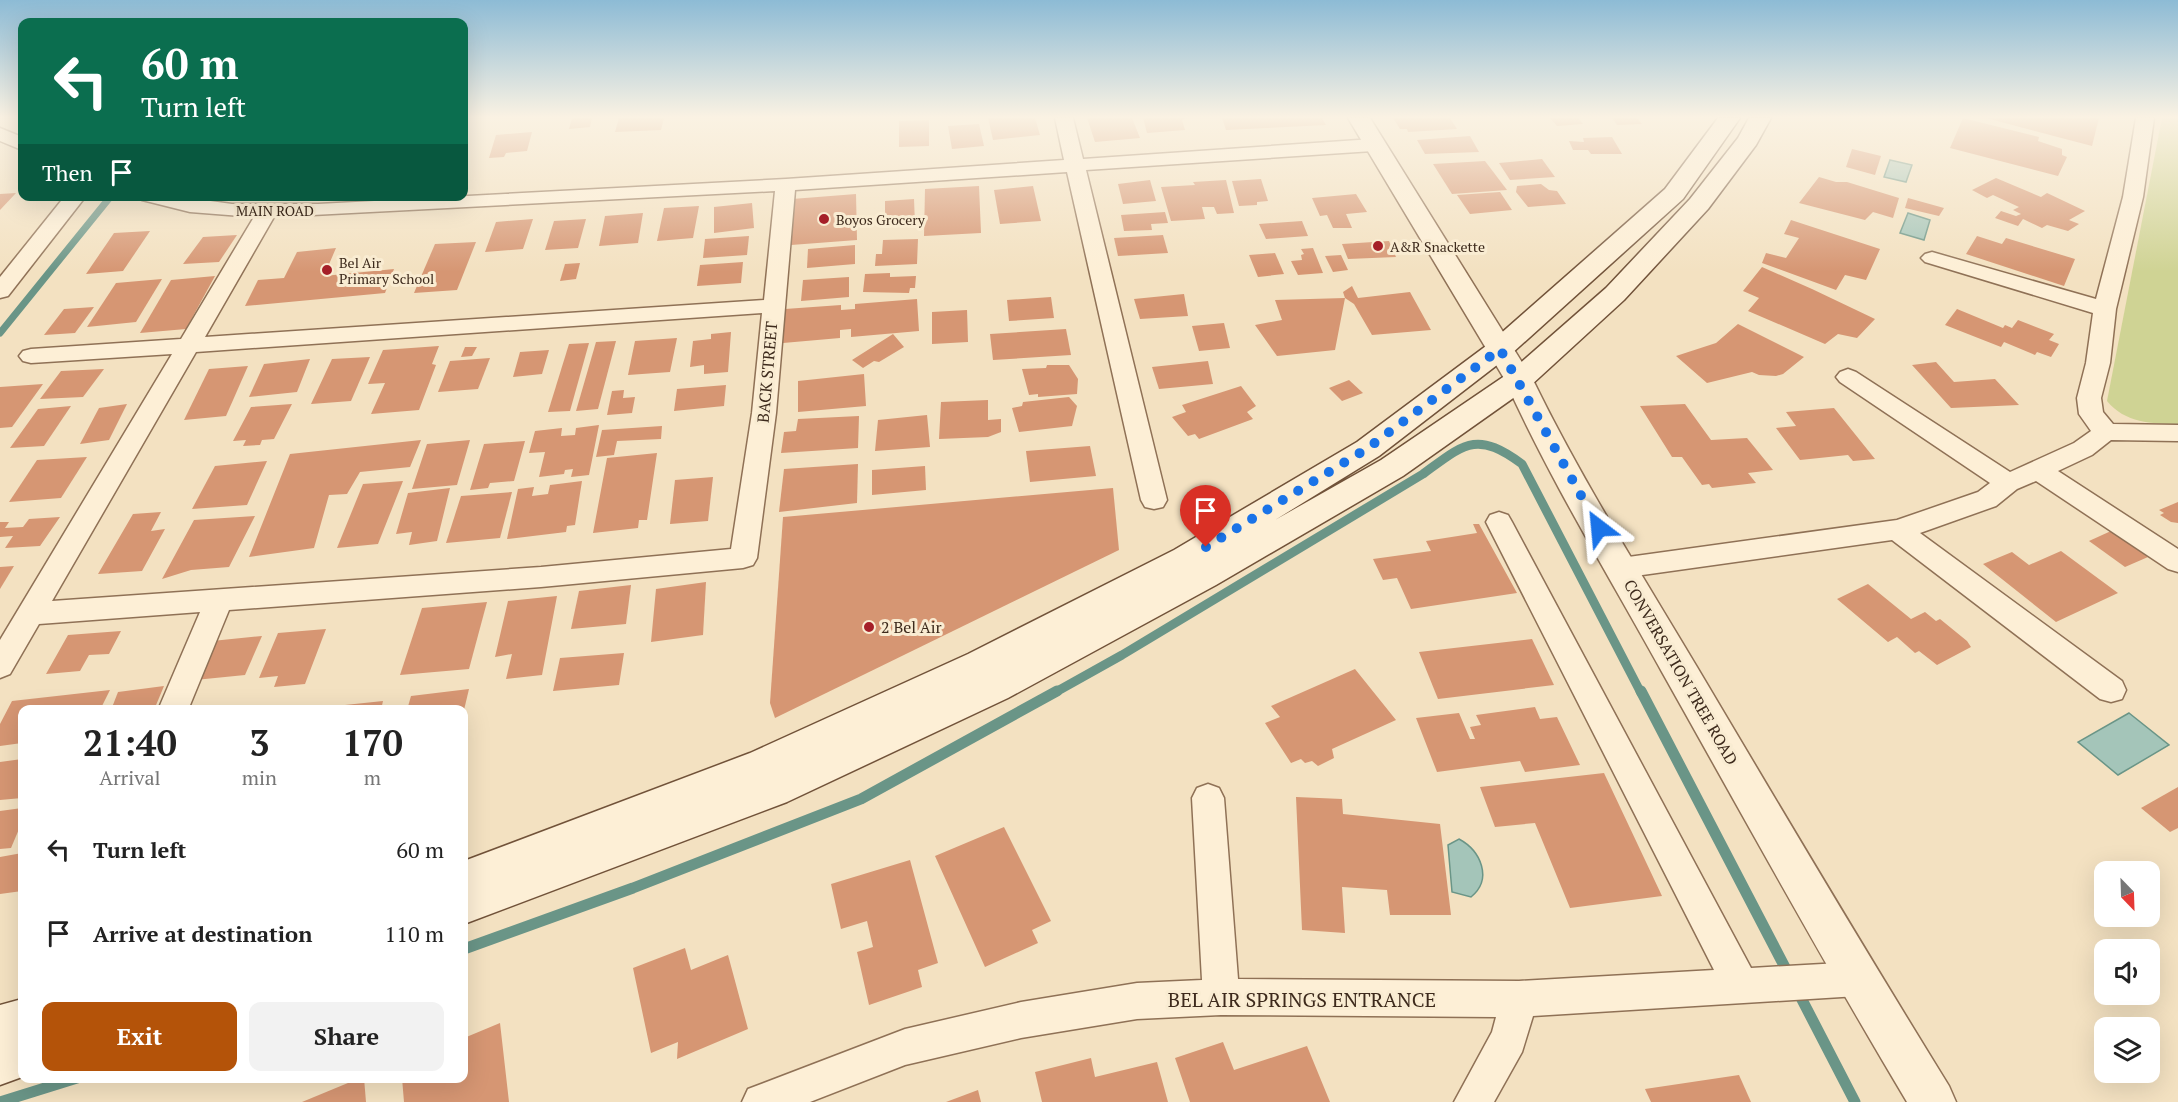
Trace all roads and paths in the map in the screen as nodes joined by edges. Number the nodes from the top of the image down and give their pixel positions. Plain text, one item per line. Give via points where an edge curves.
1 (1000, 169) edge
2 (1076, 169) edge
3 (1388, 169) edge
4 (1692, 169) edge
5 (1725, 169) edge
6 (2137, 169) edge
7 (786, 185) junction
8 (72, 201) edge
9 (168, 201) edge
10 (267, 212) junction
11 (1932, 258) dead end
12 (0, 291) edge
13 (773, 306) junction
14 (2105, 309) junction
15 (191, 344) junction
16 (1500, 349) junction
17 (31, 356) dead end
18 (1848, 377) dead end
19 (1519, 380) junction
20 (2106, 432) junction
21 (2178, 433) edge
22 (2038, 470) junction
23 (2008, 483) junction
24 (1154, 500) dead end
25 (1499, 522) dead end
26 (1897, 530) junction
27 (2178, 562) edge
28 (1621, 568) junction
29 (219, 601) junction
30 (29, 614) junction
31 (0, 666) edge
32 (2111, 690) dead end
33 (175, 705) edge
34 (1208, 798) dead end
35 (468, 878) edge
36 (468, 904) edge
37 (1842, 980) junction
38 (1754, 986) junction
39 (1221, 998) junction
40 (1519, 999) junction
41 (18, 1022) edge
42 (0, 1028) edge
43 (18, 1056) edge
44 (0, 1062) edge
45 (761, 1102) edge
46 (1473, 1102) edge
47 (1933, 1102) edge

1 - 7 street, MAIN ROAD
2 - 24 street
3 - 16 main road, CONVERSATION TREE ROAD
4 - 16 main road via 1674,194
5 - 19 main road via 1699,204 1615,294
6 - 14 street
7 - 10 street, MAIN ROAD
7 - 13 street, BACK STREET
8 - 12 street
9 - 10 street, MAIN ROAD via 189,207
10 - 15 street
11 - 14 street
13 - 15 street
13 - 29 street, BACK STREET via 764,413 743,558
14 - 20 street via 2089,398 2091,414
15 - 17 street
15 - 30 street
16 - 19 main road, CONVERSATION TREE ROAD
16 - 35 main road via 1368,448 1166,570 981,664 764,765
18 - 23 street
19 - 28 main road, CONVERSATION TREE ROAD
19 - 36 main road via 1392,468 1204,576 995,687 773,790
20 - 21 street
20 - 22 street via 2083,449
22 - 23 street
22 - 27 street
23 - 26 street via 1987,499
25 - 38 street
26 - 28 street
26 - 32 street
28 - 37 main road, CONVERSATION TREE ROAD
29 - 30 street
29 - 33 street
30 - 31 street
34 - 39 street
37 - 38 street, BEL AIR SPRINGS ENTRANCE
37 - 47 main road, CONVERSATION TREE ROAD
38 - 40 street, BEL AIR SPRINGS ENTRANCE
39 - 40 street, BEL AIR SPRINGS ENTRANCE
39 - 45 street, BEL AIR SPRINGS ENTRANCE via 1137,1001 1021,1020 905,1047
40 - 46 street via 1509,1040
41 - 42 main road
43 - 44 main road

